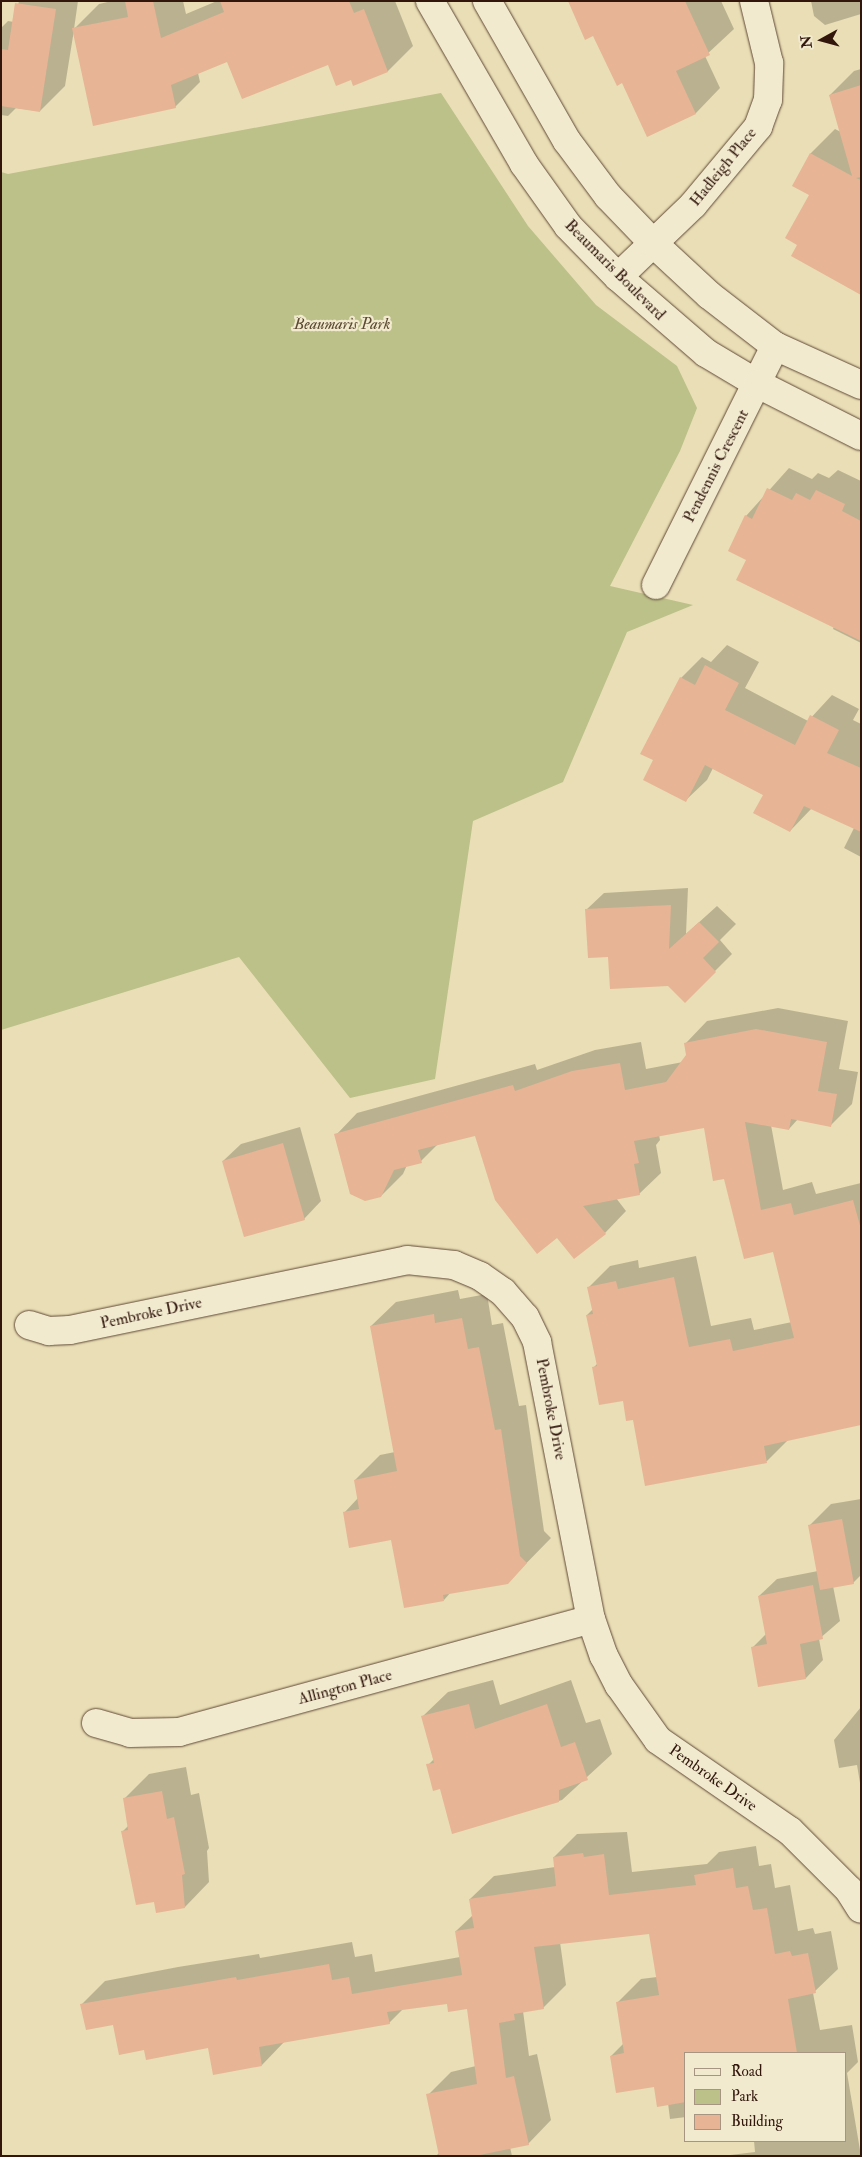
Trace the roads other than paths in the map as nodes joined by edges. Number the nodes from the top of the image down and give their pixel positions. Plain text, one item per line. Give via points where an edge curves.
1 (430, 1) edge
2 (487, 1) edge
3 (754, 1) edge
4 (654, 244) junction
5 (618, 277) junction
6 (775, 346) junction
7 (758, 384) junction
8 (861, 385) edge
9 (861, 436) edge
10 (656, 585) dead end
11 (29, 1325) dead end
12 (591, 1619) junction
13 (96, 1723) dead end
14 (861, 1909) edge

1 - 5 street, Beaumaris Boulevard via 524,164 568,226
2 - 4 street via 567,140 608,196
3 - 4 street, Hadleigh Place via 769,63 768,100 758,127 693,205
4 - 5 street, Hadleigh Place
4 - 6 street via 708,295
5 - 7 street, Beaumaris Boulevard via 706,353
6 - 7 street, Pendennis Crescent
6 - 8 street
7 - 9 street, Beaumaris Boulevard
7 - 10 street, Pendennis Crescent
11 - 12 street, Pembroke Drive via 49,1331 70,1330 407,1260 454,1265 480,1276 503,1292 526,1317 537,1342
12 - 13 street, Allington Place via 180,1732 130,1733
12 - 14 street, Pembroke Drive via 619,1685 658,1740 790,1831 849,1890

